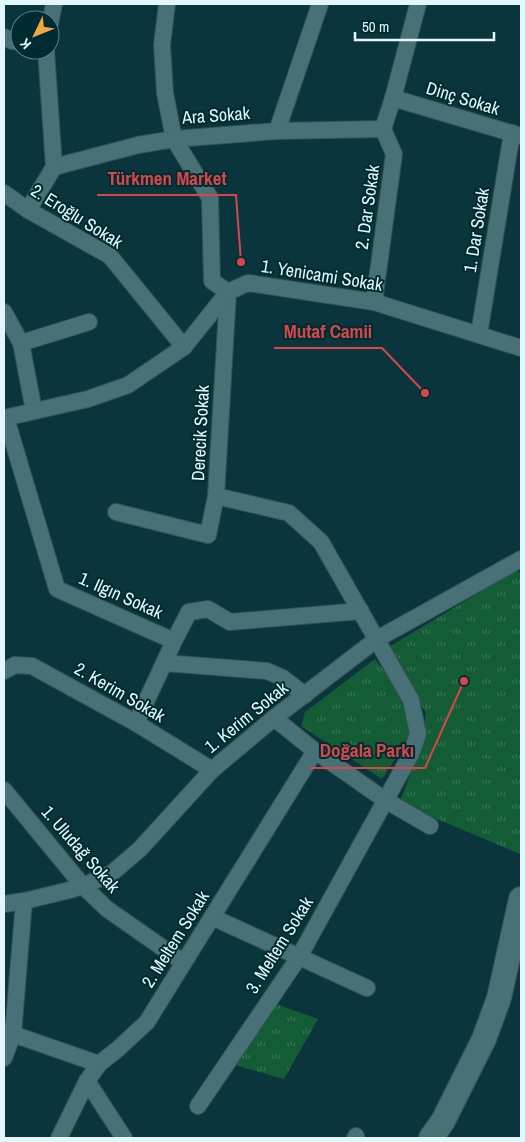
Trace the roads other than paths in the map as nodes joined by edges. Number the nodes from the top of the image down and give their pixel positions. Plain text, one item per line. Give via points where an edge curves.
1 (167, 4) edge
2 (320, 4) edge
3 (418, 4) edge
4 (47, 60) edge
5 (393, 98) junction
6 (384, 128) junction
7 (277, 131) junction
8 (517, 135) edge
9 (174, 139) junction
10 (54, 167) junction
11 (4, 192) edge
12 (28, 210) junction
13 (228, 292) junction
14 (374, 302) junction
15 (4, 312) edge
16 (89, 322) dead end
17 (479, 334) junction
18 (21, 343) junction
19 (184, 347) junction
20 (521, 348) edge
21 (34, 411) junction
22 (5, 418) edge
23 (216, 496) junction
24 (116, 512) dead end
25 (521, 559) edge
26 (361, 611) junction
27 (377, 639) junction
28 (174, 640) junction
29 (164, 663) junction
30 (4, 671) edge
31 (305, 695) junction
32 (274, 718) junction
33 (136, 723) junction
34 (315, 751) junction
35 (212, 770) junction
36 (4, 790) edge
37 (385, 800) junction
38 (430, 826) dead end
39 (83, 886) junction
40 (521, 899) edge
41 (24, 901) junction
42 (4, 904) edge
43 (212, 917) junction
44 (299, 957) junction
45 (183, 962) junction
46 (367, 988) dead end
47 (8, 1033) edge
48 (4, 1058) edge
49 (99, 1064) junction
50 (88, 1081) junction
51 (198, 1106) dead end
52 (59, 1138) edge
53 (124, 1138) edge
54 (431, 1138) edge

1 - 9 street via 162,45 165,93
2 - 7 street
3 - 5 street
4 - 10 street
5 - 6 street
5 - 8 street, Dinç Sokak
6 - 7 street, Ara Sokak
6 - 14 street, 2. Dar Sokak via 394,154
7 - 9 street, Ara Sokak
8 - 17 street, 1. Dar Sokak
9 - 10 street, Ara Sokak
9 - 13 street via 210,198 212,281
10 - 12 street
11 - 12 street, 2. Eroğlu Sokak
12 - 19 street, 2. Eroğlu Sokak via 110,256
13 - 14 street, 1. Yenicami Sokak via 248,283
13 - 19 street
13 - 23 street, Derecik Sokak
14 - 17 street, 1. Yenicami Sokak
15 - 18 street
16 - 18 street
17 - 20 street, 1. Yenicami Sokak
18 - 21 street
19 - 21 street via 128,385 88,399
21 - 22 street
22 - 28 street, 1. Ilgın Sokak via 57,589
23 - 24 street via 208,535
23 - 26 street, Derecik Sokak via 290,513 321,542
25 - 27 street, 1. Kerim Sokak
26 - 27 street, Derecik Sokak
26 - 28 street via 230,622 208,609 189,612
27 - 31 street, 1. Kerim Sokak
27 - 37 street, 3. Meltem Sokak via 411,700 418,734 412,754
28 - 29 street, 1. Ilgın Sokak
29 - 31 street via 267,671 283,678
29 - 33 street, 1. Ilgın Sokak
30 - 33 street, 2. Kerim Sokak via 15,665 32,666
31 - 32 street, 1. Kerim Sokak
32 - 34 street
32 - 35 street, 1. Kerim Sokak
33 - 35 street, 2. Kerim Sokak
34 - 37 street
34 - 43 street, 2. Meltem Sokak
35 - 39 street, 1. Kerim Sokak via 140,848 112,873
36 - 39 street, 1. Uludağ Sokak
37 - 38 street
37 - 44 street, 3. Meltem Sokak
39 - 41 street, 1. Kerim Sokak
39 - 45 street, 1. Uludağ Sokak via 107,909
40 - 54 street via 500,998 484,1039 443,1121
41 - 42 street, 1. Kerim Sokak
41 - 47 street
43 - 44 street
43 - 45 street, 2. Meltem Sokak
44 - 46 street
44 - 51 street, 3. Meltem Sokak
45 - 49 street, 2. Meltem Sokak via 147,1022
47 - 48 street
47 - 49 street
49 - 50 street, 2. Meltem Sokak
50 - 52 street, 2. Meltem Sokak
50 - 53 street

